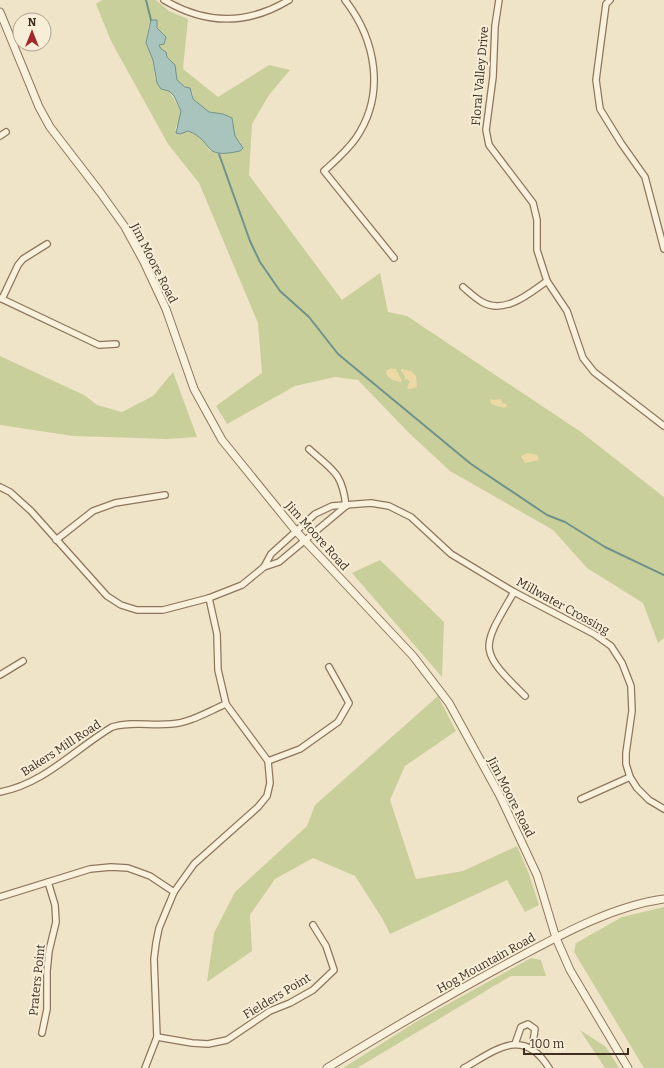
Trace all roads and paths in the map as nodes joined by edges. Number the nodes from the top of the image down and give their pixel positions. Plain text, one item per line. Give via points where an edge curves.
1 (164, 0) edge
2 (289, 0) edge
3 (345, 0) edge
4 (499, 0) edge
5 (610, 0) edge
6 (0, 12) edge
7 (6, 132) dead end
8 (0, 136) edge
9 (47, 244) dead end
10 (664, 249) edge
11 (394, 258) dead end
12 (547, 280) junction
13 (463, 287) dead end
14 (1, 298) edge
15 (116, 344) dead end
16 (664, 426) edge
17 (309, 449) dead end
18 (0, 487) edge
19 (165, 495) dead end
20 (346, 506) junction
21 (296, 530) junction
22 (56, 540) junction
23 (306, 540) junction
24 (264, 567) junction
25 (514, 592) junction
26 (209, 598) junction
27 (23, 661) dead end
28 (329, 667) dead end
29 (0, 675) edge
30 (525, 696) dead end
31 (226, 704) junction
32 (268, 761) junction
33 (630, 777) junction
34 (0, 792) edge
35 (581, 799) dead end
36 (664, 809) edge
37 (48, 882) junction
38 (174, 892) junction
39 (0, 897) edge
40 (664, 899) edge
41 (313, 925) dead end
42 (556, 938) junction
43 (42, 1033) dead end
44 (157, 1037) junction
45 (515, 1044) junction
46 (532, 1049) junction
47 (145, 1068) edge
48 (328, 1068) edge
49 (464, 1068) edge
50 (549, 1068) edge
51 (628, 1068) edge

1 - 2 street via 190,13 215,19 244,18 272,10
3 - 11 street via 363,27 370,45 374,71 372,98 357,137 324,171
4 - 12 street, Floral Valley Drive via 486,130 489,146 534,203 537,250
5 - 10 street via 605,12 596,80 600,109 644,177
6 - 21 street, Jim Moore Road via 39,107 50,127 125,227 144,262 166,309 194,389 222,440
7 - 8 street
9 - 14 street via 23,259
12 - 13 street via 519,301 501,306 483,303
12 - 16 street, Floral Valley Drive via 567,311 583,358 594,372
14 - 15 street via 99,345
17 - 20 street via 338,475 344,487
18 - 22 street via 10,492 31,511
19 - 22 street via 115,503 93,511
20 - 21 street, Millwater Crossing via 326,508
20 - 23 street
20 - 25 street, Millwater Crossing via 371,503 389,506 411,517 451,554
21 - 23 street, Jim Moore Road
21 - 24 street, Millwater Crossing via 271,554
22 - 26 street via 93,583 121,605 137,610 163,610
23 - 24 street via 279,562
23 - 42 street, Jim Moore Road via 413,656 449,703 500,796 537,875
24 - 26 street via 242,585
25 - 30 street via 493,627 489,651 492,662 499,671
25 - 33 street, Millwater Crossing via 594,634 611,646 622,663 631,686 632,711 626,753
26 - 31 street via 217,634 219,676
27 - 29 street
28 - 32 street via 349,703 338,722 300,749
31 - 32 street
31 - 34 street, Bakers Mill Road via 188,720 171,724 125,723 112,728 40,777 22,786
32 - 38 street via 270,783 267,796 194,864
33 - 35 street
33 - 36 street, Millwater Crossing via 649,800
37 - 38 street via 90,869 128,868 150,876
37 - 39 street
37 - 43 street, Praters Point via 55,905 56,922 49,952 47,1009
38 - 44 street via 159,928 154,959
40 - 42 street, Hog Mountain Road via 644,902
41 - 44 street, Fielders Point via 326,946 334,970 313,990 290,1003 270,1010 228,1040 192,1044
42 - 48 street, Hog Mountain Road via 473,982
42 - 51 street, Jim Moore Road via 570,970
44 - 47 street
45 - 46 street
45 - 46 street via 521,1027 528,1024 535,1029
45 - 49 street via 502,1047
46 - 50 street via 543,1058

